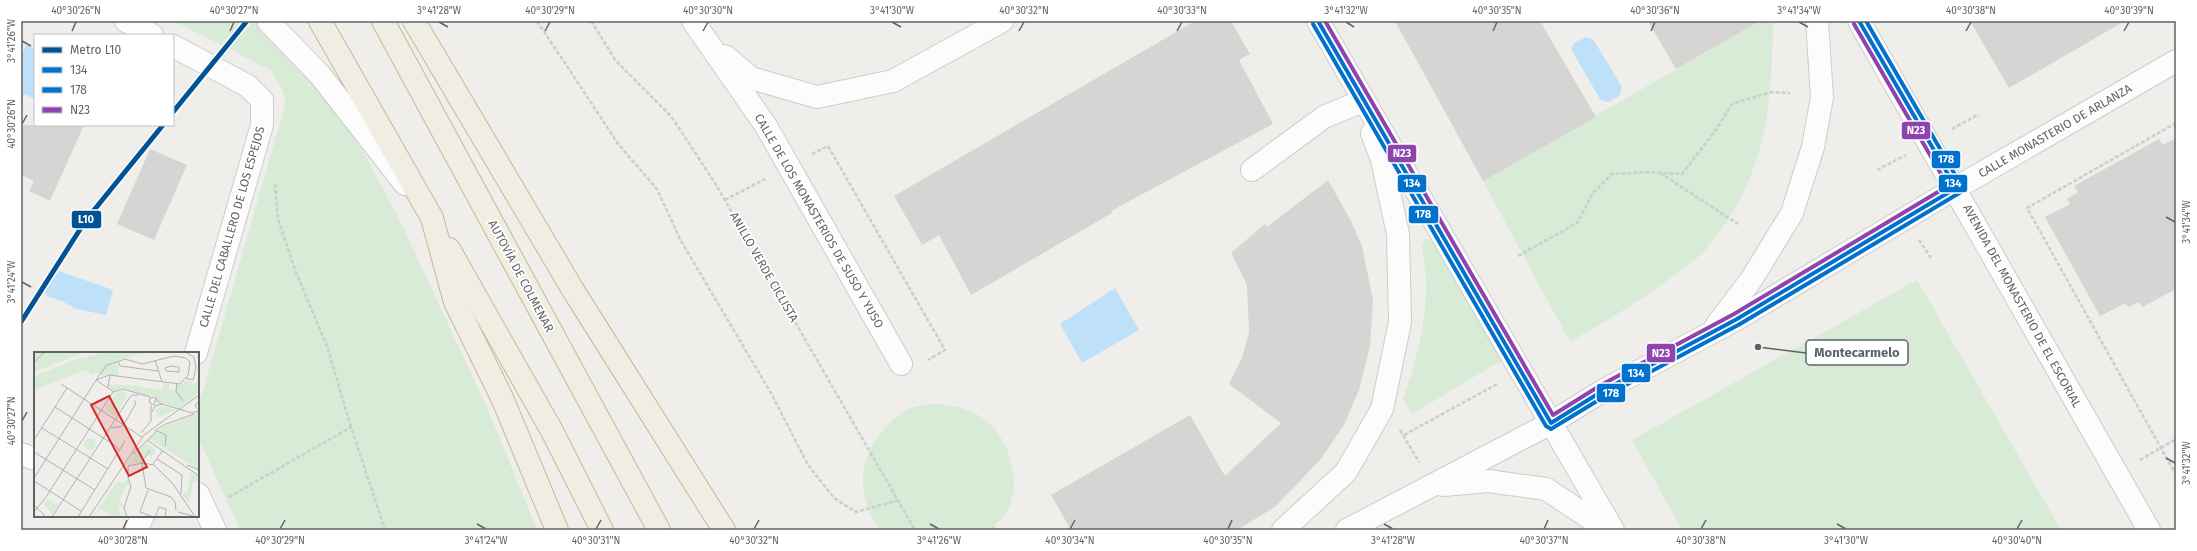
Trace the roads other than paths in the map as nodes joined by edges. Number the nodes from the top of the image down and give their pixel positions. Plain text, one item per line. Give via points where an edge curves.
1 (126, 21) edge
2 (268, 21) edge
3 (320, 21) edge
4 (383, 21) edge
5 (414, 21) edge
6 (1002, 21) edge
7 (1318, 21) edge
8 (1817, 21) edge
9 (1859, 21) edge
10 (698, 29) edge
11 (150, 34) edge
12 (174, 47) edge
13 (2176, 61) edge
14 (1350, 76) junction
15 (1360, 102) junction
16 (1252, 170) dead end
17 (1956, 188) junction
18 (432, 218) junction
19 (1711, 334) junction
20 (196, 352) edge
21 (902, 364) dead end
22 (1551, 423) junction
23 (21, 454) edge
24 (34, 459) edge
25 (1434, 486) junction
26 (199, 496) edge
27 (142, 517) edge
28 (1352, 529) edge
29 (136, 530) edge
30 (215, 530) edge
31 (557, 530) edge
32 (602, 530) edge
33 (659, 530) edge
34 (724, 530) edge
35 (1283, 530) edge
36 (1608, 530) edge
37 (1613, 530) edge
38 (2149, 530) edge

1 - 11 street
2 - 18 street via 320,75
3 - 18 highway
4 - 33 highway, AUTOVÍA DE COLMENAR
5 - 34 highway via 573,290
6 - 10 street via 893,81 817,97 752,78
7 - 14 street
8 - 19 street via 1822,97 1814,147 1792,213 1752,280
9 - 17 street, AVENIDA DEL MONASTERIO DE EL ESCORIAL
10 - 21 street, CALLE DE LOS MONASTERIOS DE SUSO Y YUSO via 766,126
12 - 20 street, CALLE DEL CABALLERO DE LOS ESPEJOS via 248,86 262,100 262,125
13 - 17 street, CALLE MONASTERIO DE ARLANZA
14 - 15 street
14 - 22 street
15 - 16 street via 1324,117
15 - 35 street via 1382,160 1398,234 1400,322 1382,409 1346,472
17 - 19 street, CALLE MONASTERIO DE ARLANZA
17 - 38 street, AVENIDA DEL MONASTERIO DE EL ESCORIAL
18 - 31 highway via 455,302 503,400
18 - 32 highway via 552,431
19 - 22 street, CALLE MONASTERIO DE ARLANZA via 1604,390
22 - 25 street, CALLE MONASTERIO DE ARLANZA
22 - 37 street
23 - 24 street
25 - 28 street, CALLE MONASTERIO DE ARLANZA
25 - 36 street, CALLE MONASTERIO DE ARLANZA via 1488,481 1546,489
26 - 30 street
27 - 29 street

